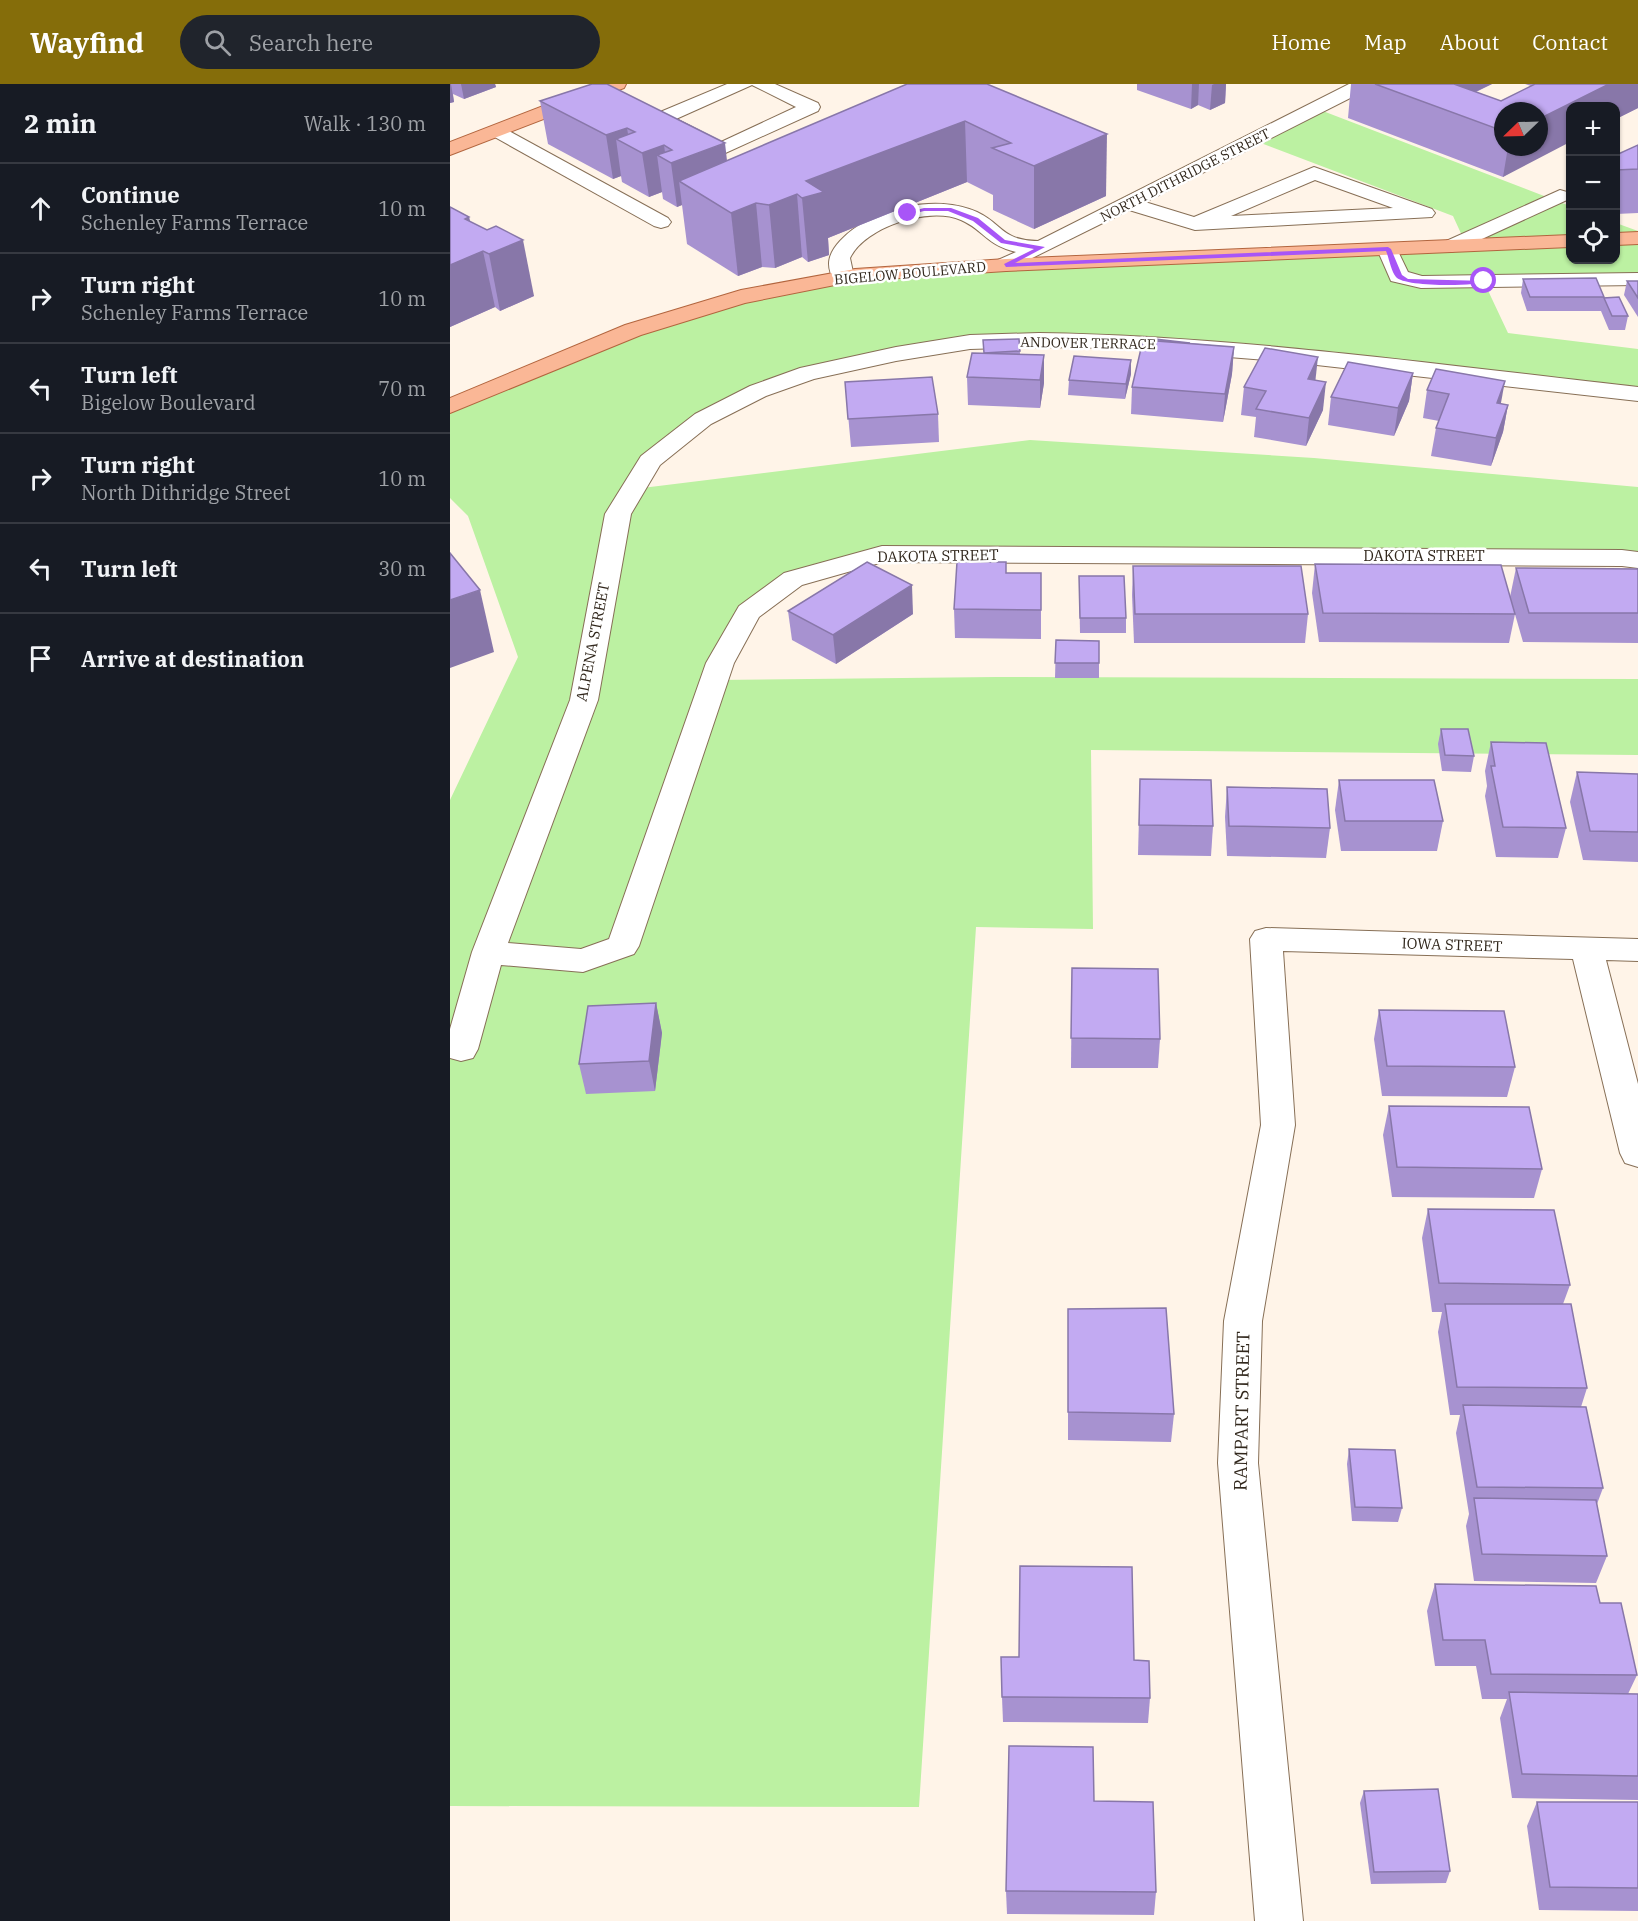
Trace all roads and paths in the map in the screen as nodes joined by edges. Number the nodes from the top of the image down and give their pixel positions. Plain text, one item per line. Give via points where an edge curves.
1 (617, 84) edge
2 (743, 84) edge
3 (760, 84) edge
4 (1363, 84) edge
5 (498, 131) junction
6 (450, 149) edge
7 (1560, 196) dead end
8 (1130, 204) junction
9 (661, 222) dead end
10 (1195, 224) junction
11 (1638, 238) edge
12 (1620, 239) edge
13 (1566, 241) edge
14 (1451, 246) junction
15 (1041, 247) junction
16 (1388, 249) junction
17 (1006, 265) junction
18 (843, 277) junction
19 (1638, 279) edge
20 (758, 391) joint
21 (1638, 394) edge
22 (450, 406) edge
23 (1638, 560) edge
24 (1266, 939) joint
25 (1587, 950) junction
26 (1638, 950) edge
27 (488, 952) junction
28 (461, 1050) dead end
29 (1638, 1153) edge
30 (1280, 1921) edge

1 - 5 main road
2 - 3 street via 660,119 721,149 811,106
4 - 8 street, NORTH DITHRIDGE STREET
5 - 6 main road
5 - 9 street
7 - 14 street
8 - 10 street
8 - 15 street, NORTH DITHRIDGE STREET
10 - 10 street via 1345,217 1425,213 1314,173
11 - 12 main road
13 - 14 main road, BIGELOW BOULEVARD
14 - 16 main road, BIGELOW BOULEVARD
15 - 17 street, NORTH DITHRIDGE STREET
15 - 18 street via 1003,242 975,219 949,210 924,209 877,224 850,244 840,256
16 - 17 main road, BIGELOW BOULEVARD
16 - 19 street via 1399,276 1420,282
17 - 18 main road, BIGELOW BOULEVARD
18 - 22 main road, BIGELOW BOULEVARD via 741,297 633,330
20 - 21 street, ANDOVER TERRACE via 808,373 896,354 970,342 1039,340 1117,341 1290,355
20 - 27 street, ALPENA STREET via 703,419 650,461 618,513 584,700
23 - 27 street, DAKOTA STREET via 882,554 793,579 748,612 720,663 623,946 583,961
24 - 25 street, IOWA STREET
24 - 30 street, RAMPART STREET via 1278,1125 1244,1321 1238,1464
25 - 26 street, IOWA STREET
25 - 29 street
27 - 28 street, ALPENA STREET

